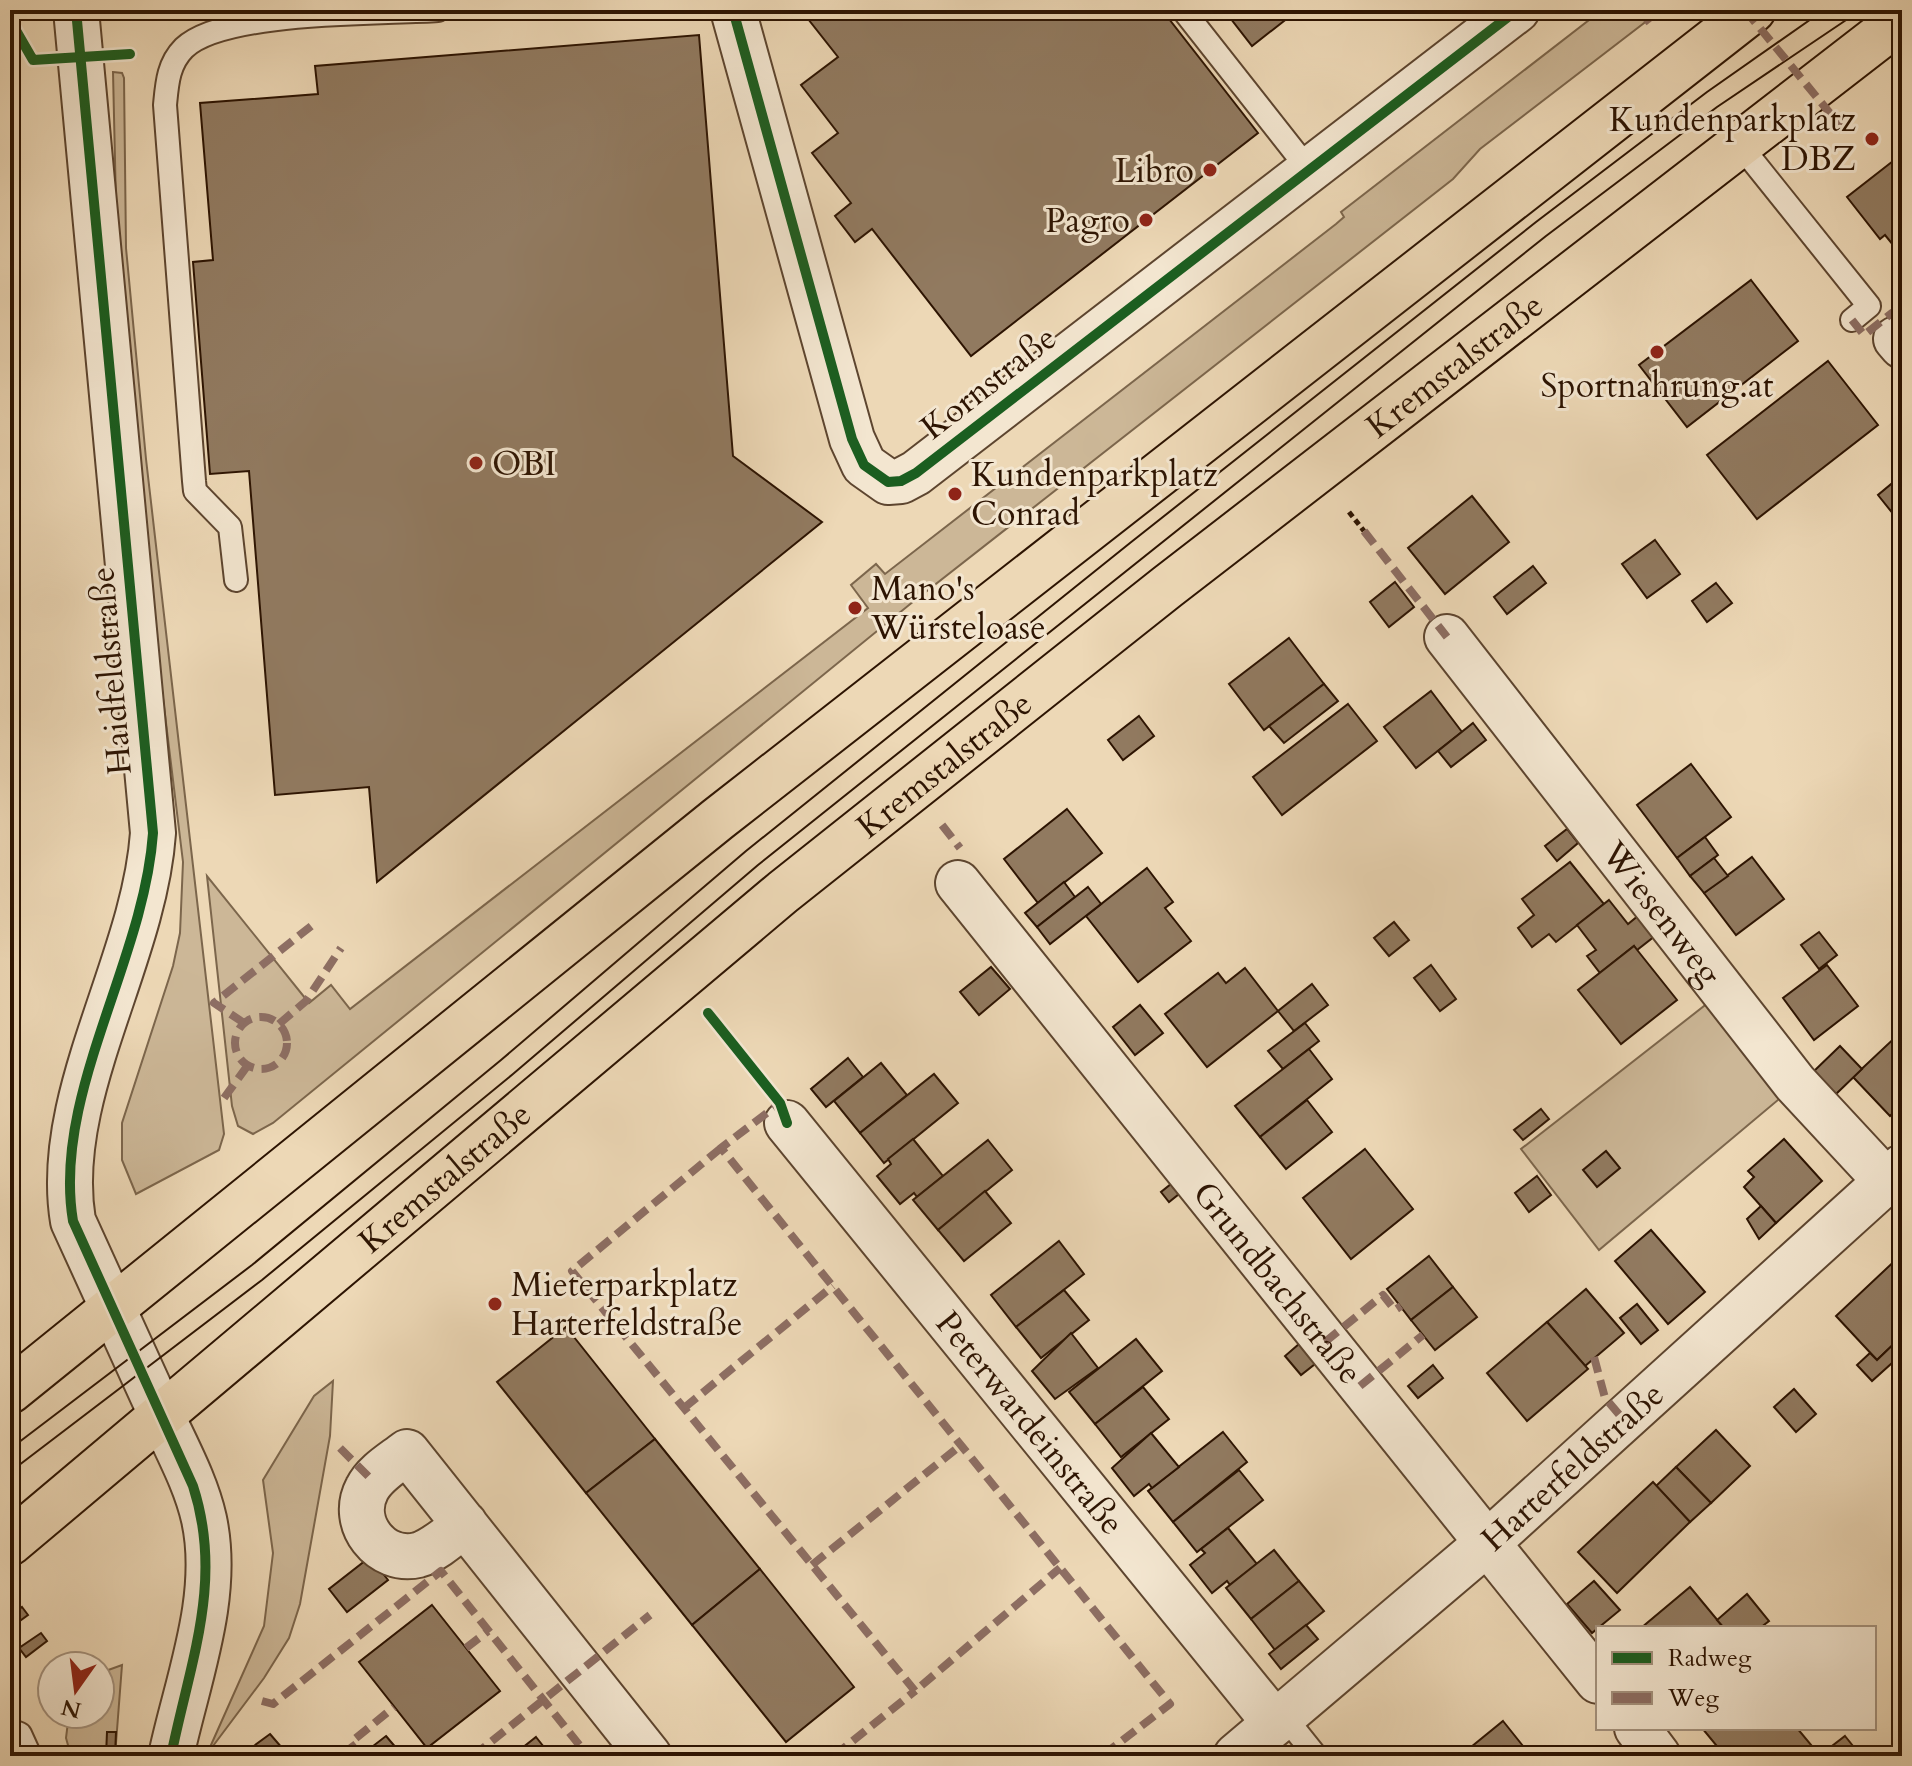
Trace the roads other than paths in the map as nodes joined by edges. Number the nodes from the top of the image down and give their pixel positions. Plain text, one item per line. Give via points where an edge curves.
1 (76, 10) edge
2 (438, 10) edge
3 (733, 10) edge
4 (1183, 10) edge
5 (1517, 10) edge
6 (1753, 10) edge
7 (1902, 19) edge
8 (1740, 145) junction
9 (1309, 170) junction
10 (1852, 320) dead end
11 (236, 580) dead end
12 (1447, 637) dead end
13 (958, 883) dead end
14 (787, 1123) dead end
15 (1894, 1174) edge
16 (113, 1308) junction
17 (10, 1391) edge
18 (162, 1416) junction
19 (465, 1524) dead end
20 (10, 1543) edge
21 (1486, 1544) junction
22 (1596, 1679) edge
23 (1280, 1719) junction
24 (1638, 1730) edge
25 (15, 1732) edge
26 (30, 1756) edge
27 (171, 1756) edge
28 (649, 1756) edge
29 (1236, 1756) edge
30 (1316, 1756) edge
31 (1658, 1756) edge

1 - 16 street, Haidfeldstraße via 153,833 145,899 69,1151 67,1190 73,1221
2 - 11 lane via 244,23 207,32 183,49 168,72 165,105 195,491 230,527
3 - 9 street, Kornstraße via 852,439 864,465 888,482 916,473
4 - 9 lane
5 - 9 street, Kornstraße
6 - 16 main road via 755,790
7 - 8 main road, Kremstalstraße
8 - 10 lane via 1869,306
8 - 18 main road, Kremstalstraße via 1167,587 783,892
12 - 15 street, Wiesenweg via 1795,1083
13 - 21 street, Grundbachstraße
14 - 23 street, Peterwardeinstraße
15 - 21 street, Harterfeldstraße
16 - 17 main road
16 - 18 street, Haidfeldstraße
18 - 20 main road, Kremstalstraße
18 - 27 street, Haidfeldstraße via 193,1486 207,1549 202,1619
19 - 28 street
21 - 22 street, Grundbachstraße
21 - 23 street, Harterfeldstraße
23 - 29 street, Harterfeldstraße
23 - 30 lane
24 - 31 street
25 - 26 lane

